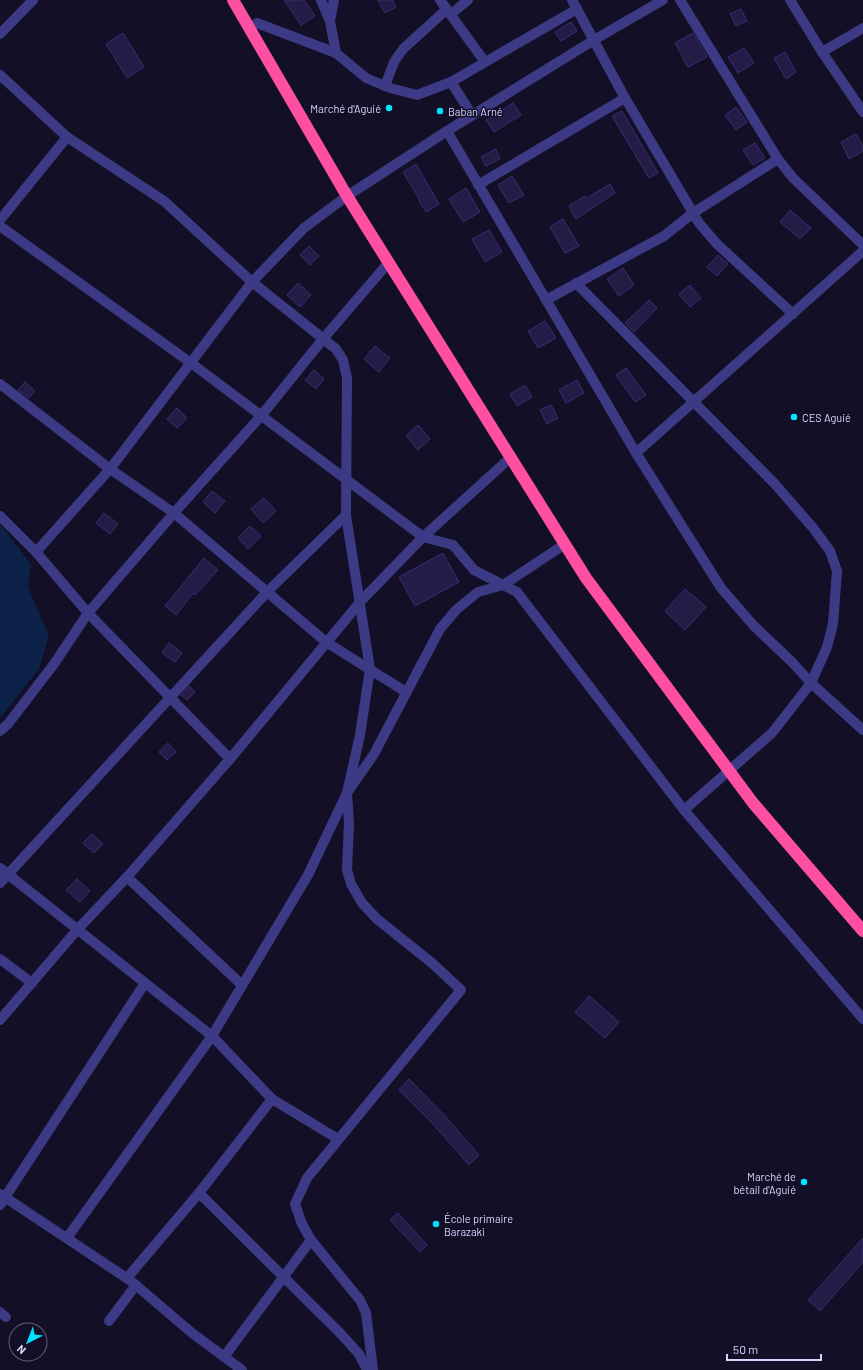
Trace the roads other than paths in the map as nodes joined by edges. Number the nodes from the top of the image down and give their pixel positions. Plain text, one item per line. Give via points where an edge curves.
1 (33, 0) edge
2 (233, 0) edge
3 (321, 0) edge
4 (334, 0) edge
5 (440, 0) edge
6 (468, 0) edge
7 (663, 0) edge
8 (680, 0) edge
9 (790, 0) edge
10 (574, 4) edge
11 (449, 12) junction
12 (330, 21) junction
13 (250, 28) junction
14 (863, 28) edge
15 (0, 34) edge
16 (594, 40) junction
17 (822, 52) junction
18 (336, 53) junction
19 (485, 62) junction
20 (0, 75) edge
21 (451, 82) junction
22 (385, 86) junction
23 (626, 98) junction
24 (863, 112) edge
25 (472, 115) junction
26 (447, 131) junction
27 (67, 137) junction
28 (778, 159) junction
29 (478, 185) junction
30 (347, 196) junction
31 (693, 213) junction
32 (0, 220) edge
33 (0, 226) edge
34 (863, 245) edge
35 (863, 252) edge
36 (388, 262) junction
37 (252, 282) junction
38 (576, 283) junction
39 (546, 300) junction
40 (793, 314) junction
41 (323, 339) junction
42 (191, 363) junction
43 (0, 384) edge
44 (694, 402) junction
45 (261, 416) junction
46 (636, 453) junction
47 (510, 458) junction
48 (110, 470) junction
49 (345, 477) junction
50 (174, 513) junction
51 (346, 515) junction
52 (0, 516) edge
53 (423, 537) junction
54 (565, 544) junction
55 (36, 552) junction
56 (503, 585) junction
57 (268, 591) junction
58 (361, 601) junction
59 (88, 613) junction
60 (326, 642) junction
61 (370, 669) junction
62 (811, 683) junction
63 (406, 692) junction
64 (170, 699) junction
65 (863, 730) edge
66 (0, 731) edge
67 (230, 759) junction
68 (729, 771) junction
69 (347, 793) junction
70 (684, 810) junction
71 (4, 871) edge
72 (127, 877) junction
73 (0, 883) edge
74 (77, 930) junction
75 (863, 931) edge
76 (0, 960) edge
77 (32, 983) junction
78 (145, 983) junction
79 (242, 985) junction
80 (863, 1019) edge
81 (0, 1020) edge
82 (212, 1036) junction
83 (272, 1099) junction
84 (338, 1139) junction
85 (200, 1193) junction
86 (2, 1199) edge
87 (67, 1238) junction
88 (311, 1240) junction
89 (282, 1277) junction
90 (132, 1282) junction
91 (109, 1321) dead end
92 (224, 1357) junction
93 (242, 1370) edge
94 (367, 1370) edge
95 (373, 1370) edge

1 - 15 street
2 - 13 highway
3 - 12 street
4 - 12 street
5 - 11 street
6 - 11 street
7 - 16 street
8 - 28 street
9 - 17 street
10 - 16 street
10 - 19 street
11 - 19 street
11 - 22 street via 403,49 394,62
12 - 18 street
13 - 18 street via 257,24
13 - 30 highway
14 - 17 street
16 - 23 street
16 - 25 street
17 - 24 street
18 - 22 street via 366,78
19 - 21 street
20 - 27 street
21 - 22 street via 417,95
21 - 25 street
23 - 29 street
23 - 31 street
25 - 26 street
26 - 29 street
26 - 30 street
27 - 32 street
27 - 37 street via 164,201
28 - 31 street
28 - 34 street via 793,178
29 - 39 street
30 - 36 highway
30 - 37 street via 304,228
31 - 38 street via 664,236
31 - 40 street via 717,244
33 - 42 street
35 - 40 street
36 - 41 street
36 - 47 highway
37 - 41 street
37 - 42 street
38 - 39 street
38 - 44 street
39 - 46 street
40 - 44 street
41 - 45 street
41 - 49 street via 336,349 343,360 347,378
42 - 45 street
42 - 48 street
43 - 48 street
44 - 46 street
44 - 62 street via 775,484 830,551 837,571 833,624 827,647
45 - 49 street
45 - 50 street
46 - 62 street via 720,588
47 - 53 street
47 - 54 highway
48 - 50 street
48 - 55 street
49 - 51 street
49 - 53 street
50 - 57 street
50 - 59 street
51 - 57 street
51 - 58 street
52 - 55 street
53 - 56 street via 453,545 474,570
53 - 58 street
54 - 56 street
54 - 68 highway via 586,578
55 - 59 street
56 - 63 street via 478,592 456,610 440,629
56 - 70 street via 517,592
57 - 60 street
57 - 64 street
58 - 60 street
58 - 61 street
59 - 64 street
59 - 66 street via 54,664
60 - 61 street
60 - 67 street
61 - 63 street
61 - 69 street via 360,735
62 - 65 street
62 - 68 street via 772,733
63 - 69 street via 374,754
64 - 67 street
64 - 71 street
67 - 72 street
68 - 70 street
68 - 75 highway via 753,803
69 - 79 street via 308,875
69 - 84 street via 347,870 362,903 377,919 461,990
70 - 80 street
71 - 73 street
71 - 74 street
72 - 74 street
72 - 79 street
74 - 77 street
74 - 78 street
76 - 77 street
77 - 81 street
78 - 82 street
78 - 86 street
79 - 82 street
82 - 83 street
82 - 87 street
83 - 84 street
83 - 85 street
84 - 88 street via 307,1178 295,1204
85 - 89 street
85 - 90 street
86 - 87 street
87 - 90 street
88 - 89 street
88 - 95 street via 360,1300 366,1313
89 - 92 street
89 - 94 street via 359,1354
90 - 91 street
90 - 92 street
92 - 93 street

